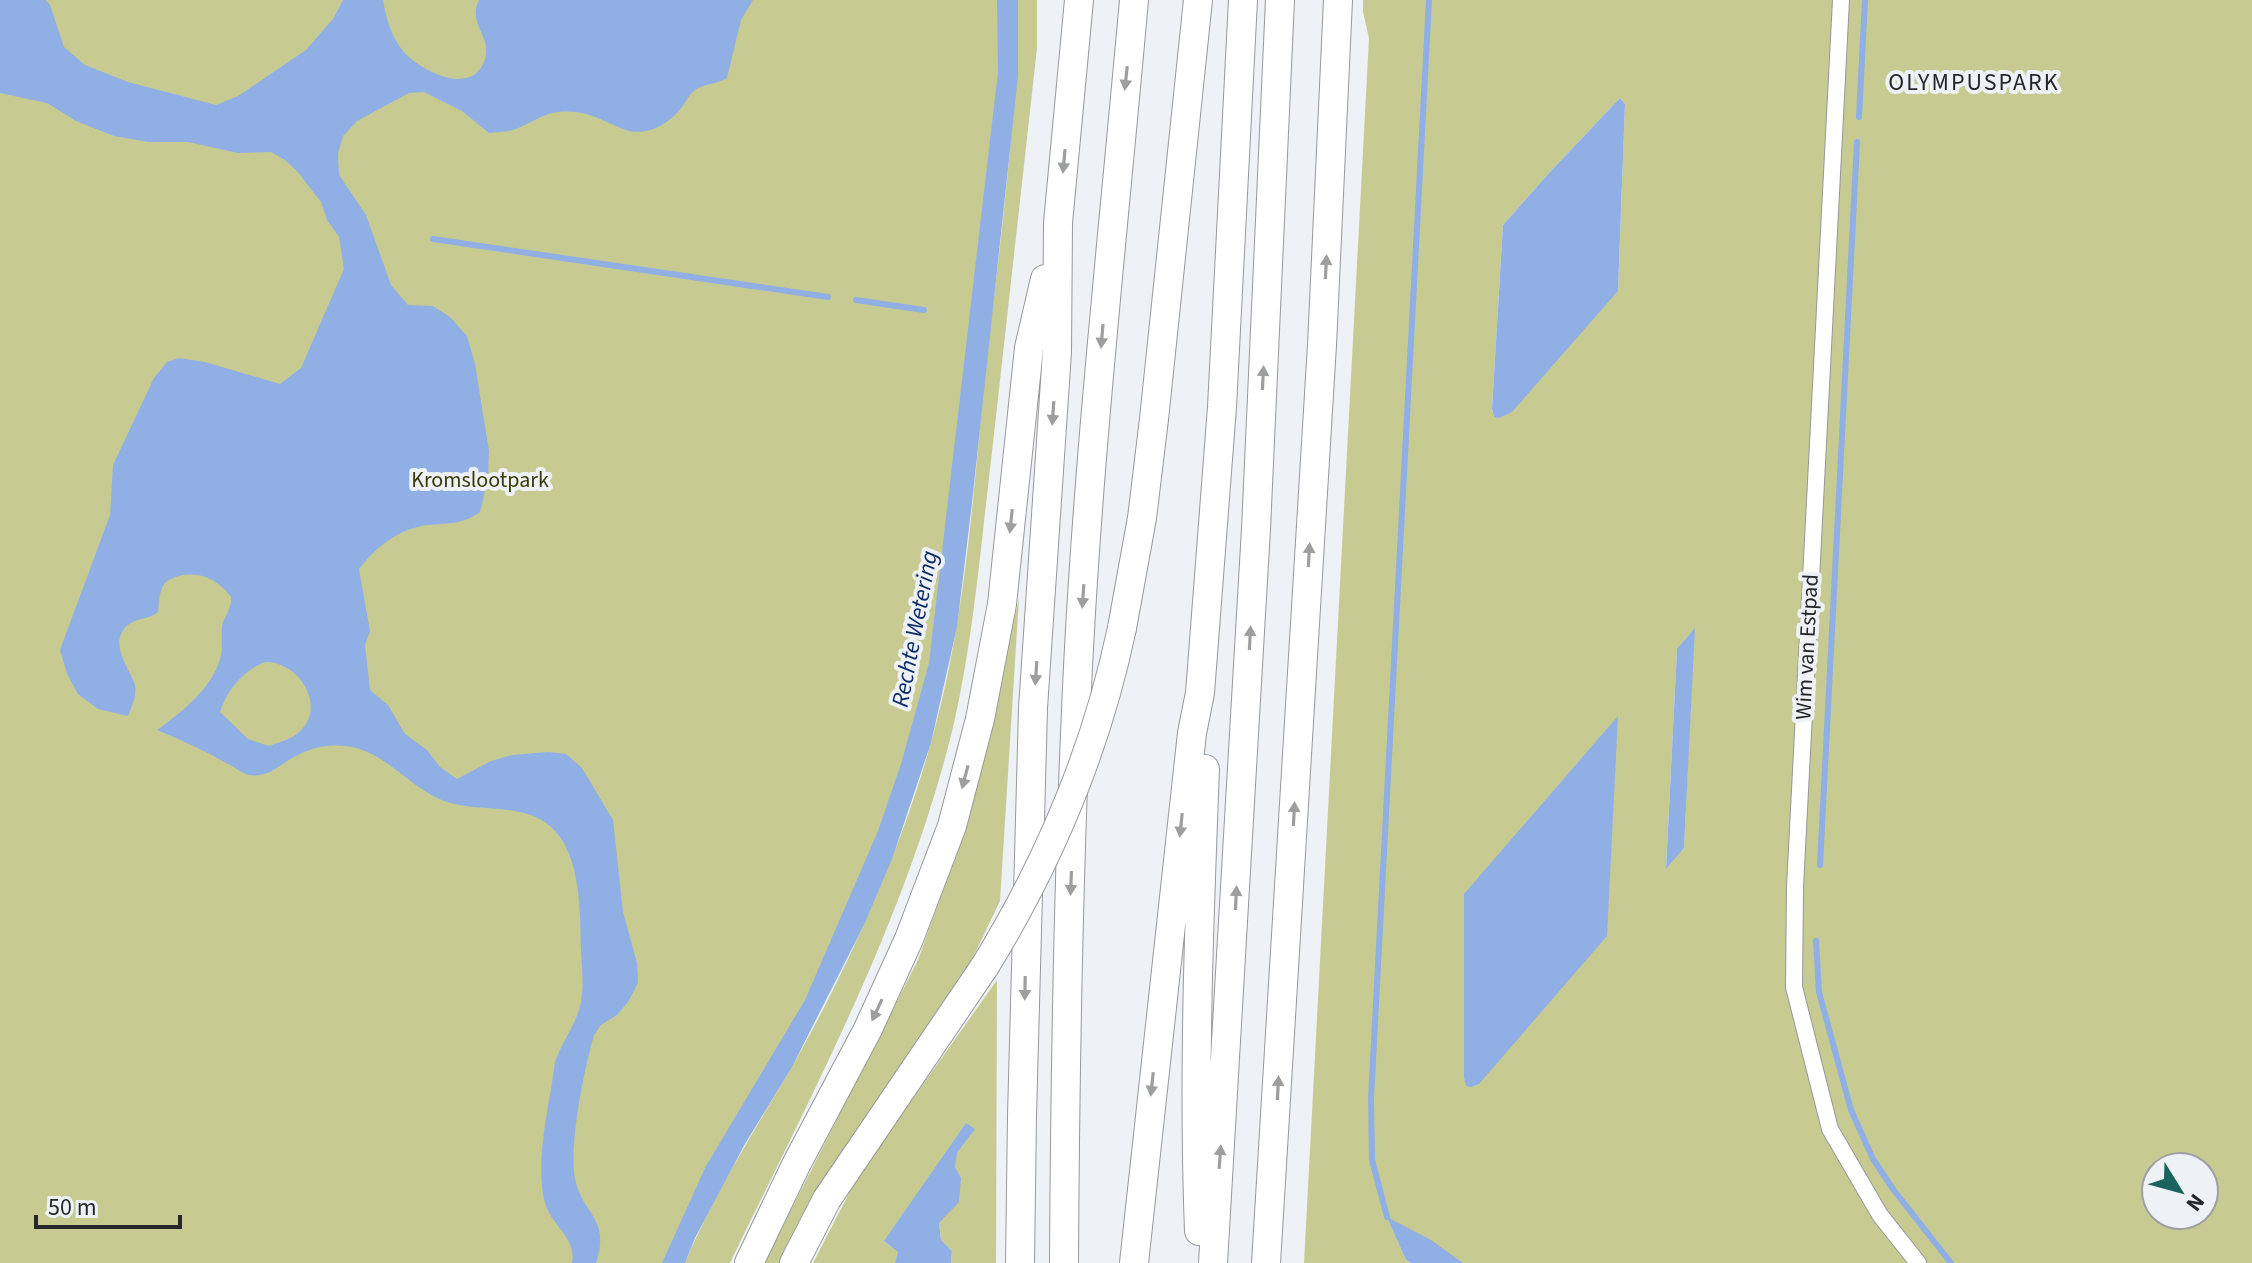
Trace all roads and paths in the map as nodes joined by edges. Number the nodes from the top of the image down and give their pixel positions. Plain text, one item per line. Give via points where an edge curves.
1 (1079, 0) edge
2 (1134, 0) edge
3 (1198, 0) edge
4 (1243, 0) edge
5 (1280, 0) edge
6 (1338, 0) edge
7 (1841, 0) edge
8 (1058, 223) junction
9 (1200, 693) junction
10 (1268, 1259) edge
11 (749, 1263) edge
12 (794, 1263) edge
13 (1020, 1263) edge
14 (1064, 1263) edge
15 (1134, 1263) edge
16 (1200, 1263) edge
17 (1213, 1263) edge
18 (1918, 1263) edge

1 -> 8 highway
2 -> 14 highway via 1110,235 1076,708
3 - 12 highway, bridge via 1140,533 1104,702 1063,814 1018,910 827,1199
4 - 9 highway via 1222,407
17 -> 5 highway via 1254,576
10 -> 6 highway
7 - 18 street, Wim van Estpad via 1794,987 1830,1129 1880,1215
8 -> 11 highway via 1029,348 1002,604 952,826 904,952
8 -> 13 highway via 1057,352 1032,739
9 -> 15 highway
9 - 16 highway via 1206,733 1197,1036

